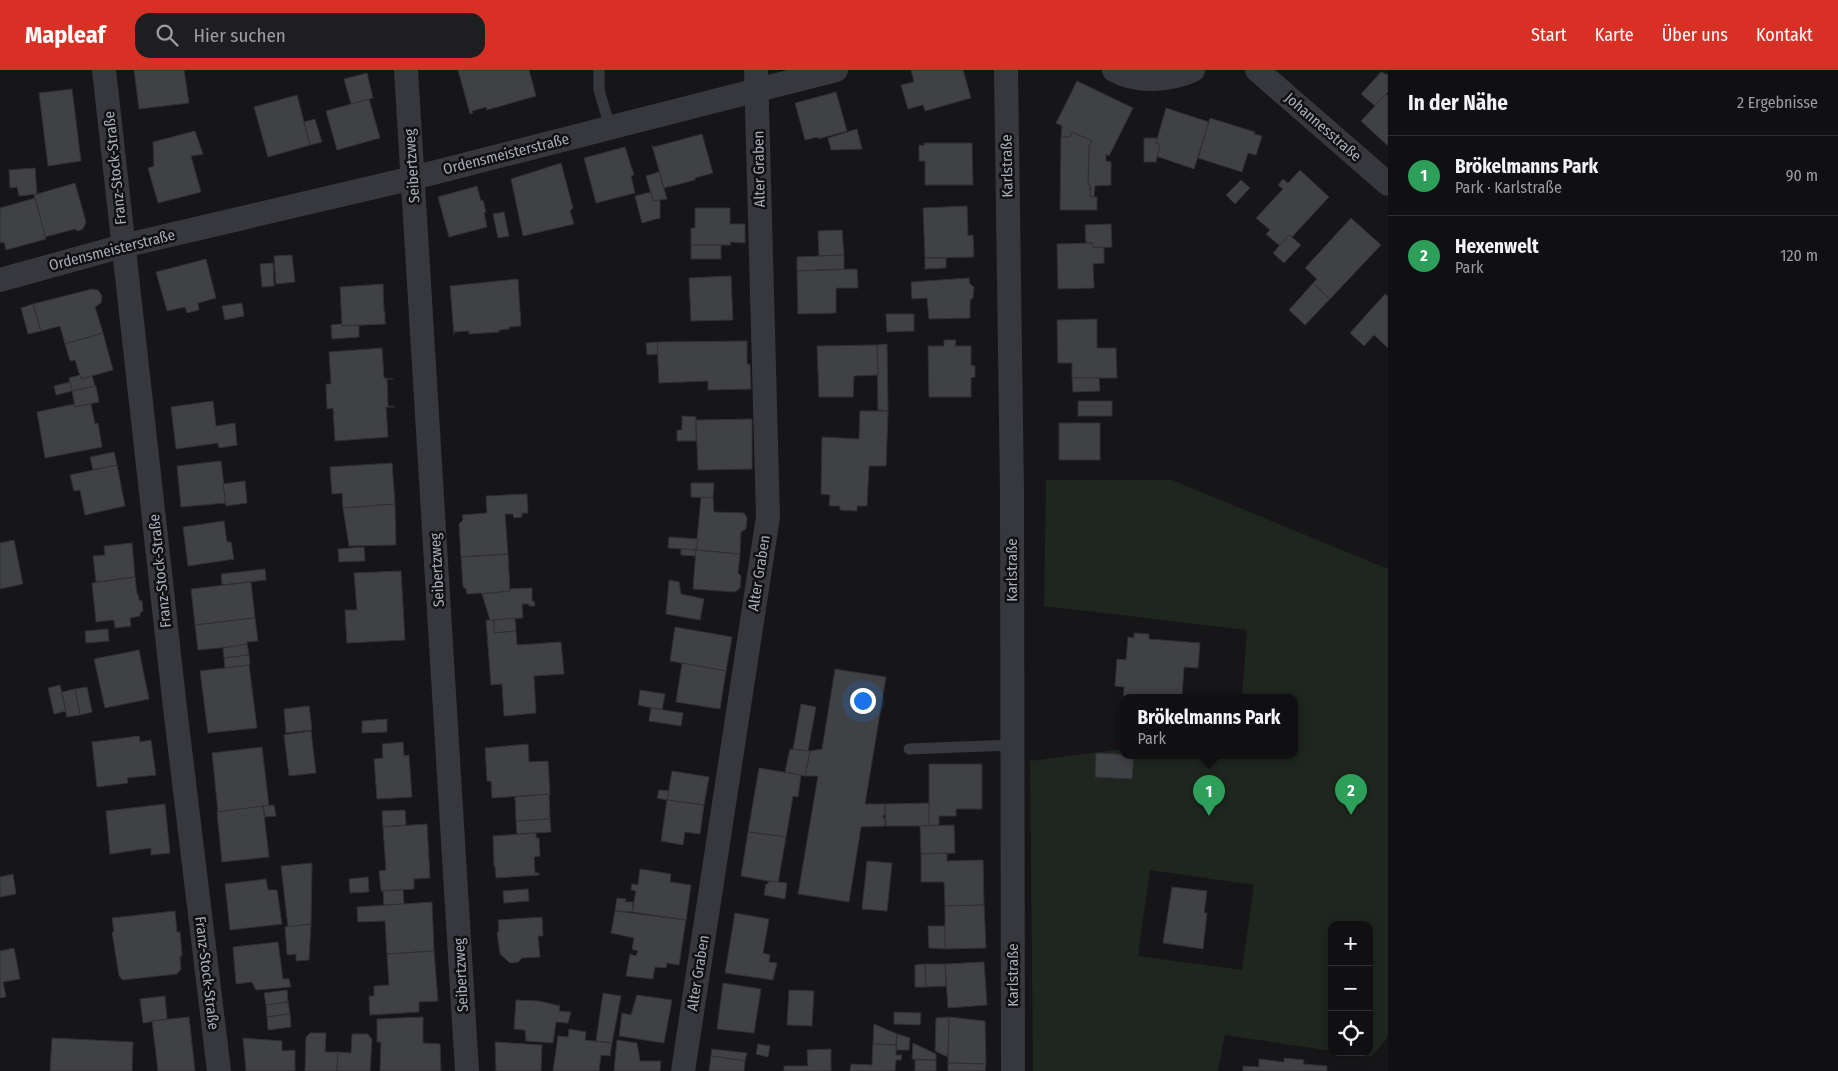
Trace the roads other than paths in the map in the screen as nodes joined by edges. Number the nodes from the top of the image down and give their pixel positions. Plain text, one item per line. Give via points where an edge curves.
1 (104, 70) edge
2 (406, 70) edge
3 (599, 70) edge
4 (836, 70) edge
5 (1006, 70) edge
6 (1114, 70) edge
7 (1192, 70) edge
8 (1257, 70) edge
9 (757, 80) edge
10 (610, 127) junction
11 (413, 178) junction
12 (1388, 184) edge
13 (123, 246) junction
14 (0, 280) edge
15 (1012, 745) junction
16 (909, 749) dead end
17 (220, 1071) edge
18 (467, 1071) edge
19 (683, 1071) edge
20 (1013, 1071) edge

1 - 13 street, Franz-Stock-Straße
2 - 11 street, Seibertzweg
3 - 10 lane via 599,90
4 - 9 street, Ordensmeisterstraße
5 - 15 street, Karlstraße
6 - 7 street via 1151,79 1180,76
8 - 12 street, Johannesstraße
9 - 10 street, Ordensmeisterstraße
9 - 19 street, Alter Graben via 768,517
10 - 11 street, Ordensmeisterstraße
11 - 13 street, Ordensmeisterstraße
11 - 18 street, Seibertzweg
13 - 14 street, Ordensmeisterstraße
13 - 17 street, Franz-Stock-Straße
15 - 16 lane
15 - 20 street, Karlstraße

